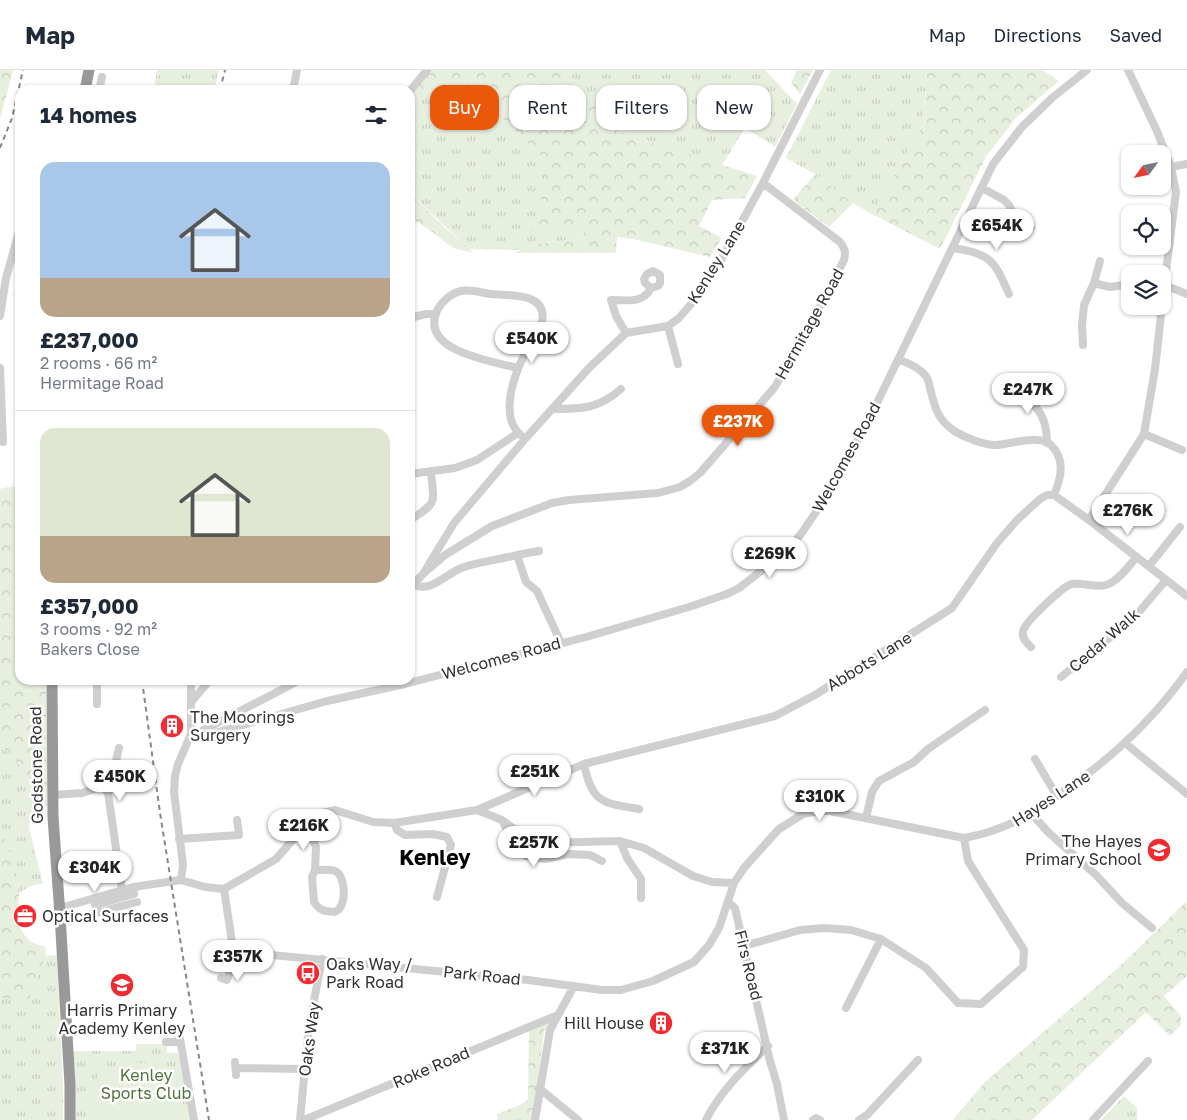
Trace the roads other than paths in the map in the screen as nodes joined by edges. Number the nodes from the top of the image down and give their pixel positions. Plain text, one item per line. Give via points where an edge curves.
1 (89, 70) edge
2 (297, 70) edge
3 (427, 70) edge
4 (820, 70) edge
5 (1087, 70) edge
6 (1128, 70) edge
7 (102, 77) dead end
8 (85, 85) edge
9 (100, 85) edge
10 (294, 85) edge
11 (415, 85) edge
12 (1162, 145) edge
13 (1187, 164) edge
14 (1171, 167) joint
15 (763, 183) junction
16 (982, 188) junction
17 (1031, 228) dead end
18 (15, 246) edge
19 (952, 248) junction
20 (1100, 261) dead end
21 (1166, 265) edge
22 (1094, 283) junction
23 (1121, 285) edge
24 (1171, 287) edge
25 (651, 288) dead end
26 (1009, 294) dead end
27 (1187, 294) edge
28 (436, 314) junction
29 (1161, 315) edge
30 (0, 316) edge
31 (415, 317) edge
32 (668, 326) junction
33 (626, 334) junction
34 (1083, 345) dead end
35 (898, 359) junction
36 (678, 364) dead end
37 (0, 368) edge
38 (517, 368) junction
39 (1016, 385) dead end
40 (621, 389) dead end
41 (552, 408) junction
42 (518, 433) junction
43 (1144, 434) junction
44 (525, 439) junction
45 (3, 442) dead end
46 (1048, 443) junction
47 (1182, 450) dead end
48 (431, 472) junction
49 (415, 474) edge
50 (1054, 495) junction
51 (415, 517) edge
52 (1089, 520) junction
53 (1180, 527) dead end
54 (539, 551) dead end
55 (517, 556) junction
56 (1137, 557) junction
57 (1149, 566) junction
58 (423, 574) junction
59 (1166, 580) junction
60 (415, 583) edge
61 (415, 586) edge
62 (1187, 596) edge
63 (560, 643) junction
64 (1031, 647) dead end
65 (1187, 672) edge
66 (1061, 677) dead end
67 (415, 681) edge
68 (52, 685) edge
69 (97, 685) edge
70 (191, 685) edge
71 (206, 685) edge
72 (290, 685) edge
73 (400, 685) edge
74 (192, 701) junction
75 (97, 704) dead end
76 (985, 710) dead end
77 (200, 732) junction
78 (191, 734) junction
79 (1125, 743) junction
80 (119, 748) dead end
81 (1035, 760) dead end
82 (584, 764) junction
83 (104, 788) junction
84 (52, 794) junction
85 (1187, 794) edge
86 (1057, 796) junction
87 (639, 809) dead end
88 (477, 810) junction
89 (1032, 814) junction
90 (866, 818) junction
91 (237, 820) dead end
92 (502, 820) junction
93 (394, 823) junction
94 (303, 829) junction
95 (964, 838) junction
96 (179, 839) junction
97 (620, 841) junction
98 (602, 861) dead end
99 (314, 870) junction
100 (181, 880) junction
101 (734, 883) junction
102 (133, 887) junction
103 (122, 890) junction
104 (224, 890) junction
105 (437, 897) dead end
106 (641, 898) dead end
107 (137, 902) dead end
108 (728, 902) junction
109 (60, 908) junction
110 (97, 912) junction
111 (81, 917) dead end
112 (1152, 928) dead end
113 (882, 939) junction
114 (744, 946) junction
115 (238, 950) junction
116 (322, 959) junction
117 (227, 980) dead end
118 (574, 986) junction
119 (846, 1008) dead end
120 (558, 1015) junction
121 (179, 1033) dead end
122 (166, 1042) dead end
123 (180, 1042) junction
124 (768, 1046) junction
125 (918, 1060) dead end
126 (1148, 1062) dead end
127 (236, 1068) dead end
128 (304, 1069) junction
129 (539, 1088) junction
130 (70, 1120) edge
131 (194, 1120) edge
132 (300, 1120) edge
133 (304, 1120) edge
134 (535, 1120) edge
135 (578, 1120) edge
136 (706, 1120) edge
137 (784, 1120) edge
138 (813, 1120) edge
139 (820, 1120) edge
140 (859, 1120) edge
141 (1093, 1120) edge

1 - 8 highway
2 - 10 street
3 - 11 street
4 - 15 street, Kenley Lane
5 - 16 street, Welcomes Road via 1022,126 993,164
6 - 12 street
7 - 9 street
13 - 14 street
14 - 21 street via 1176,192
15 - 32 street, Kenley Lane via 697,297
15 - 58 street, Hermitage Road via 840,242 846,253 798,351 762,402 700,473 680,487 658,494 552,502 492,526 445,555
16 - 17 street via 1004,200 1017,221
16 - 19 street, Welcomes Road
18 - 30 street
19 - 26 street via 985,256 992,261
19 - 35 street, Welcomes Road
20 - 22 street
22 - 23 street via 1110,287
22 - 34 street via 1084,305
24 - 27 street
25 - 33 street via 648,294 635,301 611,300
28 - 31 street
28 - 38 street via 436,331 451,347 461,353
28 - 38 street via 444,302 461,291 515,295 534,300 542,309 543,321
29 - 43 street
32 - 33 street
32 - 36 street
33 - 41 street
35 - 46 street via 925,374 939,417 958,433 994,445 1032,440
35 - 63 street, Welcomes Road via 831,490 783,554 739,588 726,594
37 - 45 street
38 - 42 street via 510,403 511,418
39 - 46 street via 1042,414
40 - 41 street via 609,400 583,409
41 - 44 street
42 - 44 street
42 - 48 street via 477,460
43 - 47 street
43 - 52 street
44 - 58 street via 454,523
46 - 50 street via 1061,465
48 - 49 street
48 - 51 street via 433,500 429,508
50 - 52 street
50 - 82 street, Abbots Lane via 1040,499 1016,520 952,608 831,686 774,716
52 - 56 street
53 - 57 street
54 - 55 street
55 - 61 street via 461,568 442,580
55 - 63 street via 526,582 537,591
56 - 57 street
56 - 64 street via 1106,585 1066,586 1026,623 1022,633
57 - 59 street
58 - 60 street
59 - 62 street
59 - 66 street, Cedar Walk via 1133,619
63 - 67 street, Welcomes Road
65 - 79 street, Hayes Lane via 1153,716
68 - 84 highway, Godstone Road
69 - 75 street
70 - 74 street
71 - 74 street
72 - 77 street
73 - 77 street, Welcomes Road via 327,701 204,735
74 - 78 street
76 - 90 street via 914,762 879,781 872,792
77 - 78 street
78 - 96 street via 175,776
79 - 85 street
79 - 86 street, Hayes Lane
80 - 83 street
81 - 86 street
82 - 87 street via 589,786 599,798 610,804
82 - 88 street, Abbots Lane
83 - 84 street
83 - 103 street via 108,793
84 - 109 highway, Godstone Road
86 - 89 street, Hayes Lane
88 - 92 street
88 - 93 street
89 - 95 street, Hayes Lane via 996,830
89 - 112 street via 1122,903
90 - 95 street, Hayes Lane
90 - 101 street, Hayes Lane via 830,811 803,814 779,829
91 - 96 street via 238,835
92 - 97 street via 541,843
92 - 98 street via 517,850 526,856 545,859 568,854 590,855
93 - 94 street via 373,822 335,810 322,813
93 - 105 street via 405,835 447,837 451,845
94 - 99 street via 315,843
94 - 104 street via 276,859
95 - 113 street via 968,861 1024,950 1023,966 982,1004 958,1003 926,968
96 - 100 street via 183,865
97 - 101 street via 644,848 693,876 712,882
97 - 106 street via 641,879
99 - 99 street via 314,902 322,910 334,912 340,909 344,903 340,874
100 - 102 street
100 - 104 street
101 - 108 street, Park Road
102 - 103 street
102 - 110 street via 134,894 95,905
103 - 109 street
104 - 115 street via 232,942
107 - 110 street
108 - 114 street, Firs Road via 735,908
108 - 118 street, Park Road via 719,928 694,962 653,981 621,990
109 - 130 highway, Godstone Road
110 - 111 street
113 - 114 street via 851,930 825,928 800,930
113 - 119 street
114 - 124 street, Firs Road
115 - 116 street, Park Road
115 - 117 street
116 - 118 street, Park Road
116 - 128 street, Oaks Way
118 - 120 street
120 - 129 street via 550,1030
120 - 133 street, Roke Road
121 - 123 street
122 - 123 street
123 - 131 street
124 - 136 street via 720,1097
124 - 137 street, Firs Road
125 - 140 street
126 - 141 street
127 - 128 street
128 - 132 street, Oaks Way
129 - 134 street
129 - 135 street
138 - 139 street

